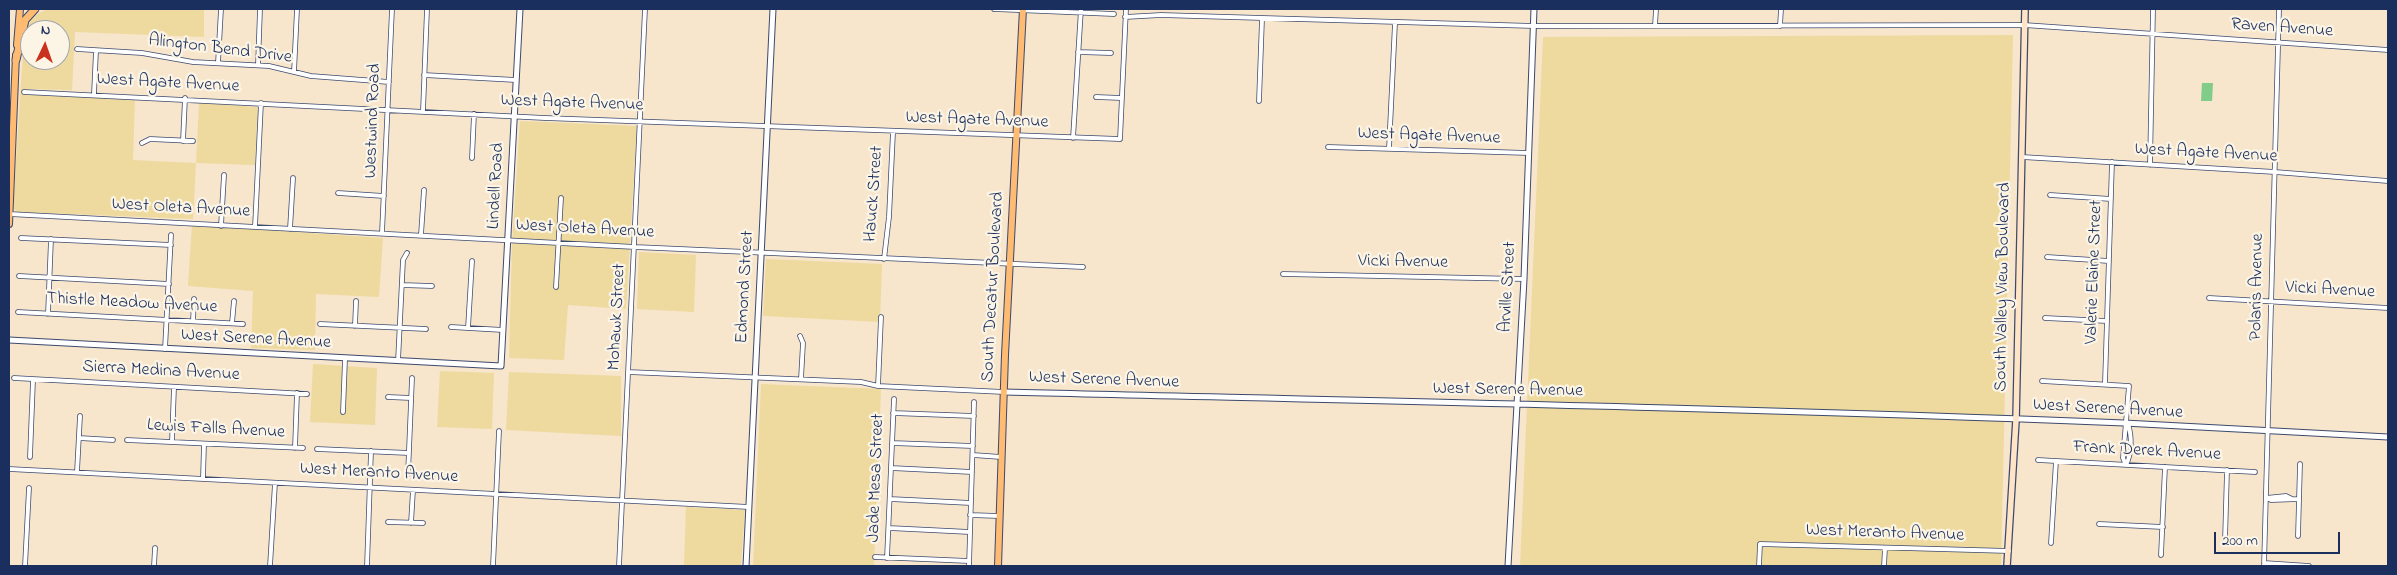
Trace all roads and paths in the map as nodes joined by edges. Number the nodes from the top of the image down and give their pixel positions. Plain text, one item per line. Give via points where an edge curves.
1 (20, 9) edge
2 (35, 9) edge
3 (221, 9) edge
4 (260, 9) edge
5 (297, 9) edge
6 (392, 9) edge
7 (427, 9) edge
8 (520, 9) edge
9 (645, 9) edge
10 (773, 9) edge
11 (994, 9) edge
12 (1023, 9) edge
13 (1126, 9) edge
14 (1534, 9) edge
15 (1656, 9) edge
16 (1781, 9) edge
17 (2025, 9) edge
18 (2153, 9) edge
19 (2279, 9) edge
20 (1081, 10) edge
21 (1114, 14) dead end
22 (1125, 17) junction
23 (1262, 18) junction
24 (1395, 23) junction
25 (2024, 25) junction
26 (1534, 26) junction
27 (1655, 26) junction
28 (1780, 26) junction
29 (2152, 32) junction
30 (2278, 43) junction
31 (77, 49) dead end
32 (2388, 50) edge
33 (96, 51) junction
34 (1078, 52) junction
35 (1111, 53) dead end
36 (16, 60) junction
37 (218, 63) junction
38 (258, 65) junction
39 (294, 72) junction
40 (424, 75) junction
41 (516, 80) junction
42 (389, 82) junction
43 (24, 92) dead end
44 (94, 94) junction
45 (1096, 97) dead end
46 (185, 98) junction
47 (1121, 98) junction
48 (1259, 101) dead end
49 (261, 103) junction
50 (388, 109) junction
51 (423, 111) junction
52 (474, 114) junction
53 (514, 116) junction
54 (642, 121) junction
55 (767, 126) junction
56 (893, 132) junction
57 (1016, 136) junction
58 (1073, 138) junction
59 (183, 140) junction
60 (193, 141) dead end
61 (142, 143) dead end
62 (1328, 147) dead end
63 (1389, 149) junction
64 (1529, 153) junction
65 (2022, 157) junction
66 (472, 158) dead end
67 (2112, 162) junction
68 (2150, 164) junction
69 (2275, 172) junction
70 (224, 176) dead end
71 (293, 178) dead end
72 (2388, 181) edge
73 (424, 190) dead end
74 (338, 194) dead end
75 (2050, 195) dead end
76 (384, 196) junction
77 (560, 198) dead end
78 (2111, 199) junction
79 (9, 214) edge
80 (9, 224) edge
81 (221, 226) junction
82 (255, 227) junction
83 (290, 229) junction
84 (382, 233) junction
85 (172, 235) dead end
86 (421, 235) junction
87 (21, 238) dead end
88 (51, 239) junction
89 (507, 240) junction
90 (559, 243) junction
91 (171, 246) junction
92 (635, 247) junction
93 (407, 253) dead end
94 (761, 253) junction
95 (2047, 257) dead end
96 (884, 259) junction
97 (2109, 260) junction
98 (472, 261) dead end
99 (1010, 264) junction
100 (1083, 268) dead end
101 (1283, 274) dead end
102 (19, 276) dead end
103 (50, 277) junction
104 (1524, 279) junction
105 (169, 284) junction
106 (402, 285) junction
107 (432, 286) dead end
108 (556, 287) dead end
109 (194, 298) dead end
110 (2209, 298) dead end
111 (234, 301) dead end
112 (356, 301) dead end
113 (2271, 301) junction
114 (2388, 308) edge
115 (18, 312) dead end
116 (48, 314) junction
117 (881, 317) dead end
118 (2045, 318) dead end
119 (167, 320) junction
120 (193, 321) junction
121 (2107, 321) junction
122 (232, 323) junction
123 (244, 324) dead end
124 (320, 324) dead end
125 (355, 326) junction
126 (451, 327) dead end
127 (400, 328) junction
128 (468, 328) junction
129 (426, 329) dead end
130 (503, 330) junction
131 (800, 336) dead end
132 (9, 340) edge
133 (165, 349) junction
134 (345, 359) junction
135 (398, 361) junction
136 (501, 366) joint
137 (628, 372) junction
138 (14, 378) dead end
139 (412, 378) dead end
140 (755, 378) junction
141 (801, 379) junction
142 (33, 380) junction
143 (2042, 381) dead end
144 (2105, 383) junction
145 (878, 386) junction
146 (174, 387) junction
147 (1004, 392) junction
148 (297, 393) junction
149 (307, 394) dead end
150 (388, 397) dead end
151 (411, 398) junction
152 (894, 399) dead end
153 (974, 402) dead end
154 (1516, 405) junction
155 (343, 412) dead end
156 (893, 413) junction
157 (80, 416) dead end
158 (974, 416) junction
159 (2016, 420) junction
160 (2128, 424) junction
161 (499, 430) dead end
162 (2269, 432) junction
163 (2388, 436) edge
164 (79, 438) junction
165 (113, 440) dead end
166 (127, 440) dead end
167 (172, 442) junction
168 (892, 442) junction
169 (204, 444) junction
170 (973, 446) junction
171 (295, 448) junction
172 (303, 448) dead end
173 (317, 449) dead end
174 (371, 451) junction
175 (409, 453) junction
176 (972, 456) junction
177 (30, 457) dead end
178 (1002, 457) junction
179 (2038, 460) dead end
180 (2056, 461) junction
181 (2300, 464) dead end
182 (2126, 465) junction
183 (2166, 467) junction
184 (891, 468) junction
185 (9, 469) edge
186 (2228, 470) junction
187 (77, 472) junction
188 (972, 472) junction
189 (2255, 472) dead end
190 (408, 474) dead end
191 (203, 478) junction
192 (275, 483) junction
193 (370, 487) junction
194 (29, 488) dead end
195 (413, 490) junction
196 (496, 494) junction
197 (2266, 498) junction
198 (890, 499) junction
199 (2299, 499) junction
200 (622, 501) junction
201 (971, 502) junction
202 (749, 507) junction
203 (970, 515) junction
204 (999, 516) junction
205 (388, 522) dead end
206 (411, 523) junction
207 (423, 524) dead end
208 (2099, 524) dead end
209 (2163, 527) junction
210 (889, 528) junction
211 (970, 532) junction
212 (2298, 536) dead end
213 (2225, 542) dead end
214 (2050, 543) dead end
215 (155, 548) dead end
216 (1885, 548) junction
217 (2009, 551) junction
218 (2161, 555) dead end
219 (876, 557) dead end
220 (887, 558) junction
221 (969, 564) edge
222 (2264, 565) edge
223 (25, 566) edge
224 (154, 566) edge
225 (270, 566) edge
226 (367, 566) edge
227 (493, 566) edge
228 (619, 566) edge
229 (746, 566) edge
230 (998, 566) edge
231 (1508, 566) edge
232 (1759, 566) edge
233 (1884, 566) edge
234 (2008, 566) edge
235 (2310, 566) edge

1 - 36 main road
2 - 36 highway via 25,20
3 - 37 street
4 - 38 street
5 - 39 street
6 - 42 street, Westwind Road
7 - 40 street
8 - 41 street, Lindell Road
9 - 54 street, Mohawk Street
10 - 55 street, Edmond Street
11 - 12 street
12 - 20 street
12 - 57 main road, South Decatur Boulevard
13 - 22 street
14 - 26 street, Arville Street
15 - 27 street
16 - 28 street
17 - 25 main road, South Valley View Boulevard
18 - 29 street
19 - 30 street, Polaris Avenue
20 - 21 street
20 - 34 street
22 - 23 street, Raven Avenue
22 - 47 street
23 - 24 street, Raven Avenue
23 - 48 street
24 - 26 street, Raven Avenue
24 - 63 street
25 - 28 street, Raven Avenue
25 - 29 street, Raven Avenue
25 - 65 main road, South Valley View Boulevard
26 - 27 street, Raven Avenue
26 - 64 street, Arville Street
27 - 28 street, Raven Avenue
29 - 30 street, Raven Avenue
29 - 68 street
30 - 32 street, Raven Avenue
30 - 69 street, Polaris Avenue
31 - 33 street, Alington Bend Drive
33 - 37 street, Alington Bend Drive via 142,53
33 - 44 street
34 - 35 street
34 - 58 street
36 - 79 main road
37 - 38 street, Alington Bend Drive
38 - 39 street, Alington Bend Drive
39 - 42 street, Alington Bend Drive
40 - 41 street
40 - 51 street
41 - 53 street, Lindell Road
42 - 50 street, Westwind Road
43 - 44 street, West Agate Avenue
44 - 46 street, West Agate Avenue
45 - 47 street
46 - 49 street, West Agate Avenue
46 - 59 street
47 - 58 street, West Agate Avenue via 1120,139
49 - 50 street, West Agate Avenue
49 - 82 street
50 - 51 street, West Agate Avenue
50 - 76 street, Westwind Road
51 - 52 street, West Agate Avenue
52 - 53 street, West Agate Avenue
52 - 66 street
53 - 54 street, West Agate Avenue
53 - 89 street, Lindell Road
54 - 55 street, West Agate Avenue
54 - 92 street, Mohawk Street
55 - 56 street, West Agate Avenue
55 - 94 street, Edmond Street
56 - 57 street, West Agate Avenue
56 - 96 street, Hauck Street
57 - 58 street, West Agate Avenue
57 - 99 main road, South Decatur Boulevard
59 - 60 street
59 - 61 street via 150,139
62 - 63 street, West Agate Avenue
63 - 64 street, West Agate Avenue
64 - 104 street, Arville Street
65 - 67 street, West Agate Avenue
65 - 159 main road, South Valley View Boulevard
67 - 68 street, West Agate Avenue
67 - 78 street, Valerie Elaine Street
68 - 69 street, West Agate Avenue
69 - 72 street, West Agate Avenue
69 - 113 street, Polaris Avenue
70 - 81 street
71 - 83 street
73 - 86 street
74 - 76 street
75 - 78 street
76 - 84 street, Westwind Road
77 - 90 street
78 - 97 street, Valerie Elaine Street
79 - 80 main road
79 - 81 street, West Oleta Avenue
81 - 82 street, West Oleta Avenue
82 - 83 street, West Oleta Avenue
83 - 84 street, West Oleta Avenue
84 - 86 street, West Oleta Avenue
85 - 91 street
86 - 89 street, West Oleta Avenue
87 - 88 street
88 - 91 street
88 - 103 street
89 - 90 street, West Oleta Avenue
89 - 130 street, Lindell Road
90 - 92 street, West Oleta Avenue
90 - 108 street
91 - 105 street
92 - 94 street, West Oleta Avenue
92 - 137 street, Mohawk Street
93 - 106 street via 403,260
94 - 96 street, West Oleta Avenue
94 - 140 street, Edmond Street
95 - 97 street
96 - 99 street, West Oleta Avenue
97 - 121 street, Valerie Elaine Street
98 - 128 street
99 - 100 street
99 - 147 main road, South Decatur Boulevard
101 - 104 street, Vicki Avenue
102 - 103 street
103 - 105 street
103 - 116 street
104 - 154 street, Arville Street
105 - 119 street
106 - 107 street
106 - 127 street
109 - 120 street
110 - 113 street, Vicki Avenue
111 - 122 street
112 - 125 street
113 - 114 street, Vicki Avenue
113 - 162 street, Polaris Avenue
115 - 116 street, Thistle Meadow Avenue
116 - 119 street, Thistle Meadow Avenue
117 - 145 street
118 - 121 street
119 - 120 street, Thistle Meadow Avenue
119 - 133 street
120 - 122 street, Thistle Meadow Avenue
121 - 144 street, Valerie Elaine Street
122 - 123 street, Thistle Meadow Avenue
124 - 125 street
125 - 127 street
126 - 128 street
127 - 129 street
127 - 135 street
128 - 130 street
130 - 136 street, Lindell Road
131 - 141 street via 803,343
132 - 133 street, West Serene Avenue
133 - 134 street, West Serene Avenue
134 - 135 street, West Serene Avenue
134 - 155 street
135 - 136 street, West Serene Avenue
137 - 140 street, West Serene Avenue
137 - 200 street, Mohawk Street
138 - 142 street, Sierra Medina Avenue
139 - 151 street
140 - 141 street, West Serene Avenue
140 - 202 street, Edmond Street
141 - 145 street, West Serene Avenue
142 - 146 street, Sierra Medina Avenue
142 - 177 street
143 - 144 street
144 - 160 street via 2129,386
145 - 147 street, West Serene Avenue
146 - 148 street, Sierra Medina Avenue
146 - 167 street
147 - 154 street, West Serene Avenue
147 - 178 main road, South Decatur Boulevard
148 - 149 street, Sierra Medina Avenue
148 - 171 street
150 - 151 street
151 - 175 street
152 - 156 street, Jade Mesa Street
153 - 158 street
154 - 159 street, West Serene Avenue
154 - 231 street, Arville Street
156 - 158 street
156 - 168 street, Jade Mesa Street
157 - 164 street
158 - 170 street
159 - 160 street, West Serene Avenue
159 - 217 main road, South Valley View Boulevard
160 - 162 street, West Serene Avenue
160 - 182 street via 2124,433 2123,458
161 - 196 street
162 - 163 street, West Serene Avenue
162 - 197 street, Polaris Avenue
164 - 165 street
164 - 187 street
166 - 167 street, Lewis Falls Avenue
167 - 169 street, Lewis Falls Avenue
168 - 170 street
168 - 184 street, Jade Mesa Street
169 - 171 street, Lewis Falls Avenue
169 - 191 street
170 - 176 street
171 - 172 street, Lewis Falls Avenue
173 - 174 street
174 - 175 street
174 - 193 street
175 - 190 street
176 - 178 street
176 - 188 street
178 - 204 main road, South Decatur Boulevard
179 - 180 street, Frank Derek Avenue
180 - 182 street, Frank Derek Avenue
180 - 214 street
181 - 199 street
182 - 183 street, Frank Derek Avenue
183 - 186 street, Frank Derek Avenue
183 - 209 street
184 - 188 street
184 - 198 street, Jade Mesa Street
185 - 187 street, West Meranto Avenue
186 - 189 street, Frank Derek Avenue
186 - 213 street
187 - 191 street, West Meranto Avenue
188 - 201 street
191 - 192 street, West Meranto Avenue
192 - 193 street, West Meranto Avenue
192 - 225 street
193 - 195 street, West Meranto Avenue
193 - 226 street
194 - 223 street
195 - 196 street, West Meranto Avenue
195 - 206 street
196 - 200 street, West Meranto Avenue
196 - 227 street
197 - 199 street via 2286,496
197 - 222 street, Polaris Avenue
198 - 201 street
198 - 210 street, Jade Mesa Street
199 - 212 street
200 - 202 street, West Meranto Avenue
200 - 228 street, Mohawk Street
201 - 203 street
202 - 229 street, Edmond Street
203 - 204 street
203 - 211 street
204 - 230 main road, South Decatur Boulevard
205 - 206 street
206 - 207 street
208 - 209 street
209 - 218 street
210 - 211 street
210 - 220 street, Jade Mesa Street
211 - 221 street
215 - 224 street
216 - 217 street, West Meranto Avenue
216 - 232 street, West Meranto Avenue via 1760,544
216 - 233 street
217 - 234 main road, South Valley View Boulevard
219 - 220 street
220 - 221 street
222 - 235 street

